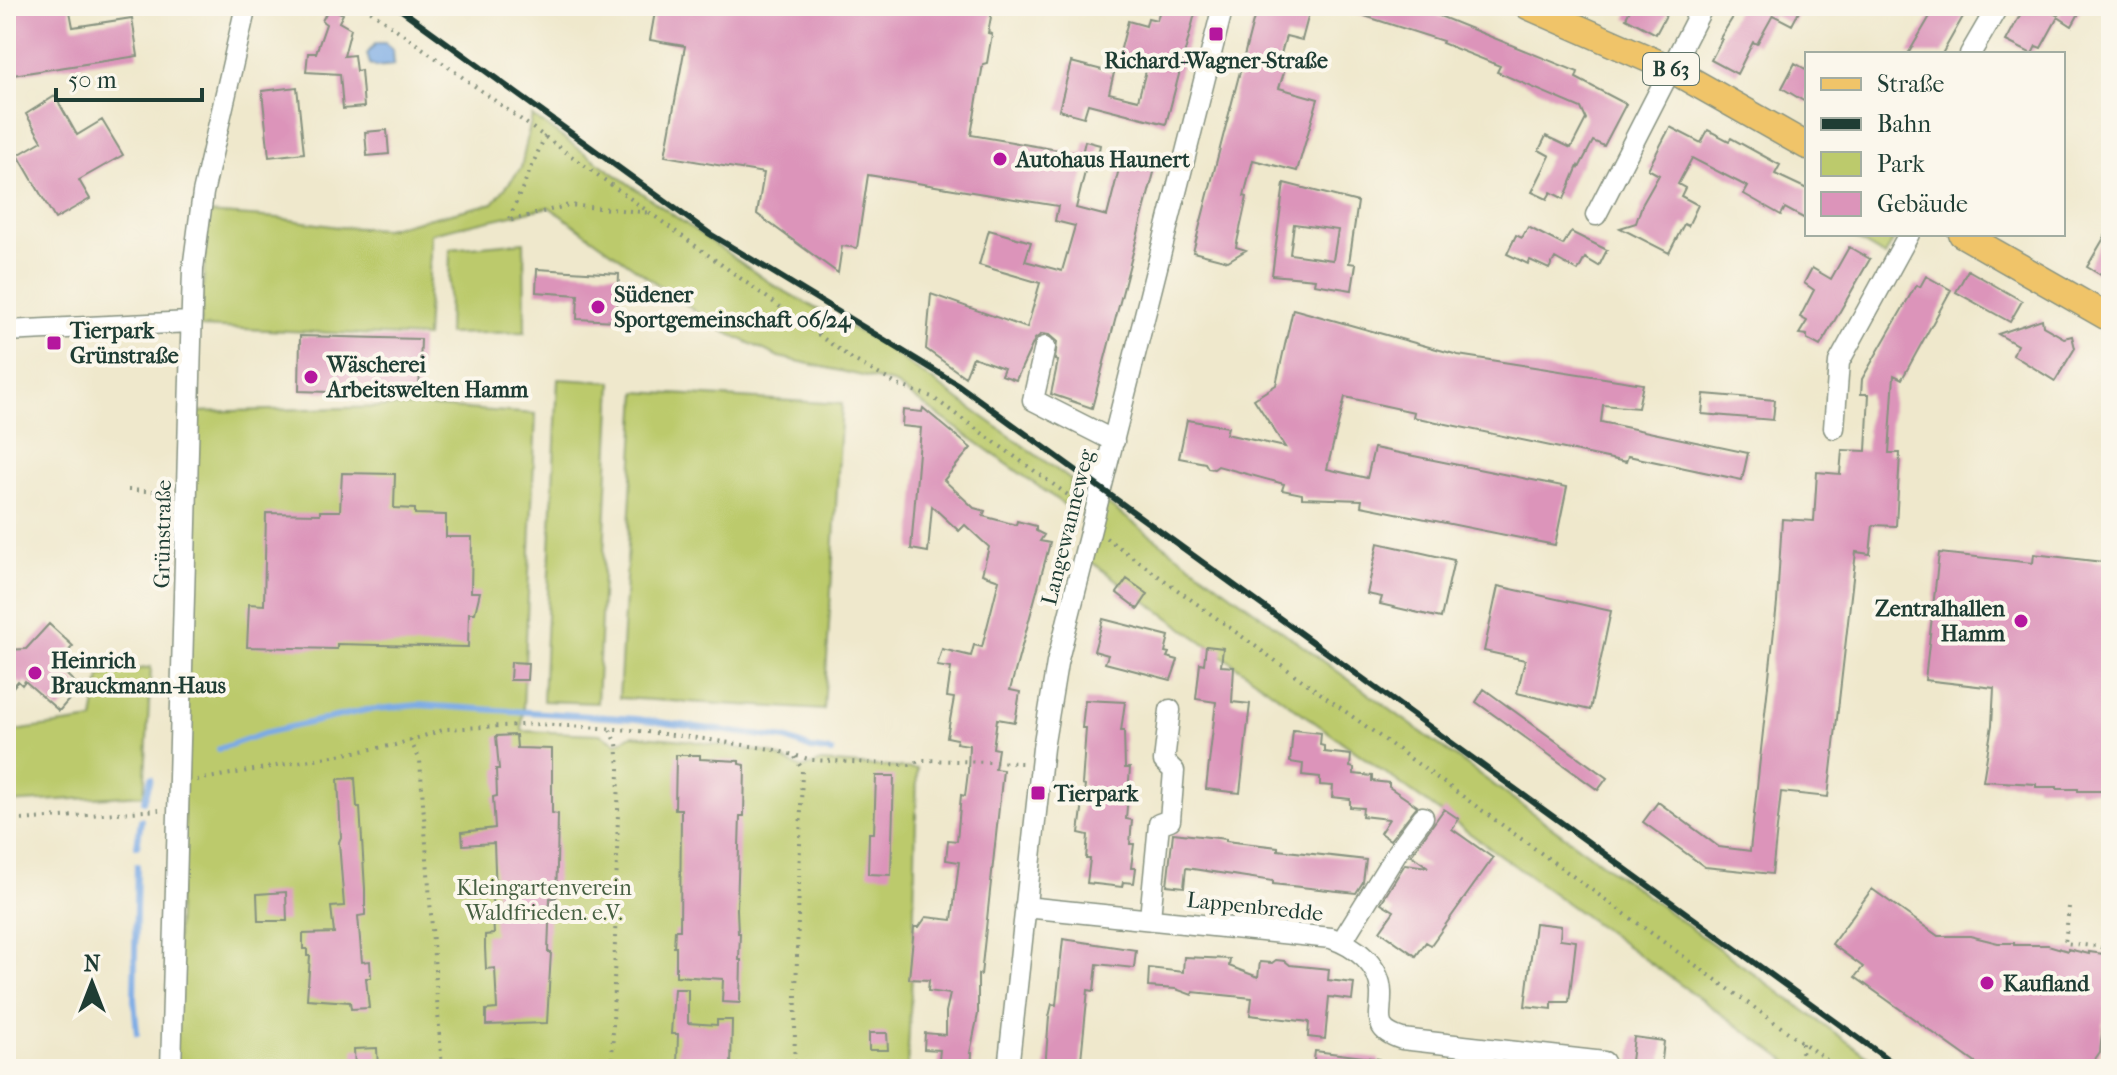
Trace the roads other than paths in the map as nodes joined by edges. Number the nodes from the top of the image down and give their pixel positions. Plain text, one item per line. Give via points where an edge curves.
1 (246, 6) edge
2 (1223, 6) edge
3 (1528, 6) edge
4 (1703, 6) edge
5 (1998, 6) edge
6 (1971, 52) edge
7 (1669, 68) junction
8 (1805, 145) edge
9 (1596, 215) dead end
10 (1908, 236) edge
11 (1966, 236) edge
12 (2111, 319) edge
13 (190, 322) junction
14 (6, 331) edge
15 (1045, 347) dead end
16 (1834, 428) dead end
17 (1114, 441) junction
18 (1170, 710) dead end
19 (1423, 817) dead end
20 (1025, 907) junction
21 (1150, 918) junction
22 (1342, 941) junction
23 (1604, 1062) dead end
24 (171, 1069) edge
25 (1008, 1069) edge

1 - 13 street, Grünstraße via 196,230
2 - 17 street, Langewanneweg
3 - 7 main road, B 63
4 - 7 street
5 - 6 street
7 - 8 main road, B 63
7 - 9 street
10 - 16 street via 1839,362
11 - 12 main road
13 - 14 street
13 - 24 street, Grünstraße
15 - 17 street via 1033,400
17 - 20 street, Langewanneweg via 1057,663
18 - 21 street via 1164,761 1174,771 1170,820 1159,824
19 - 22 street
20 - 21 street, Lappenbredde
20 - 25 street, Langewanneweg
21 - 22 street, Lappenbredde
22 - 23 street, Lappenbredde via 1364,956 1378,979 1379,1021 1391,1036

